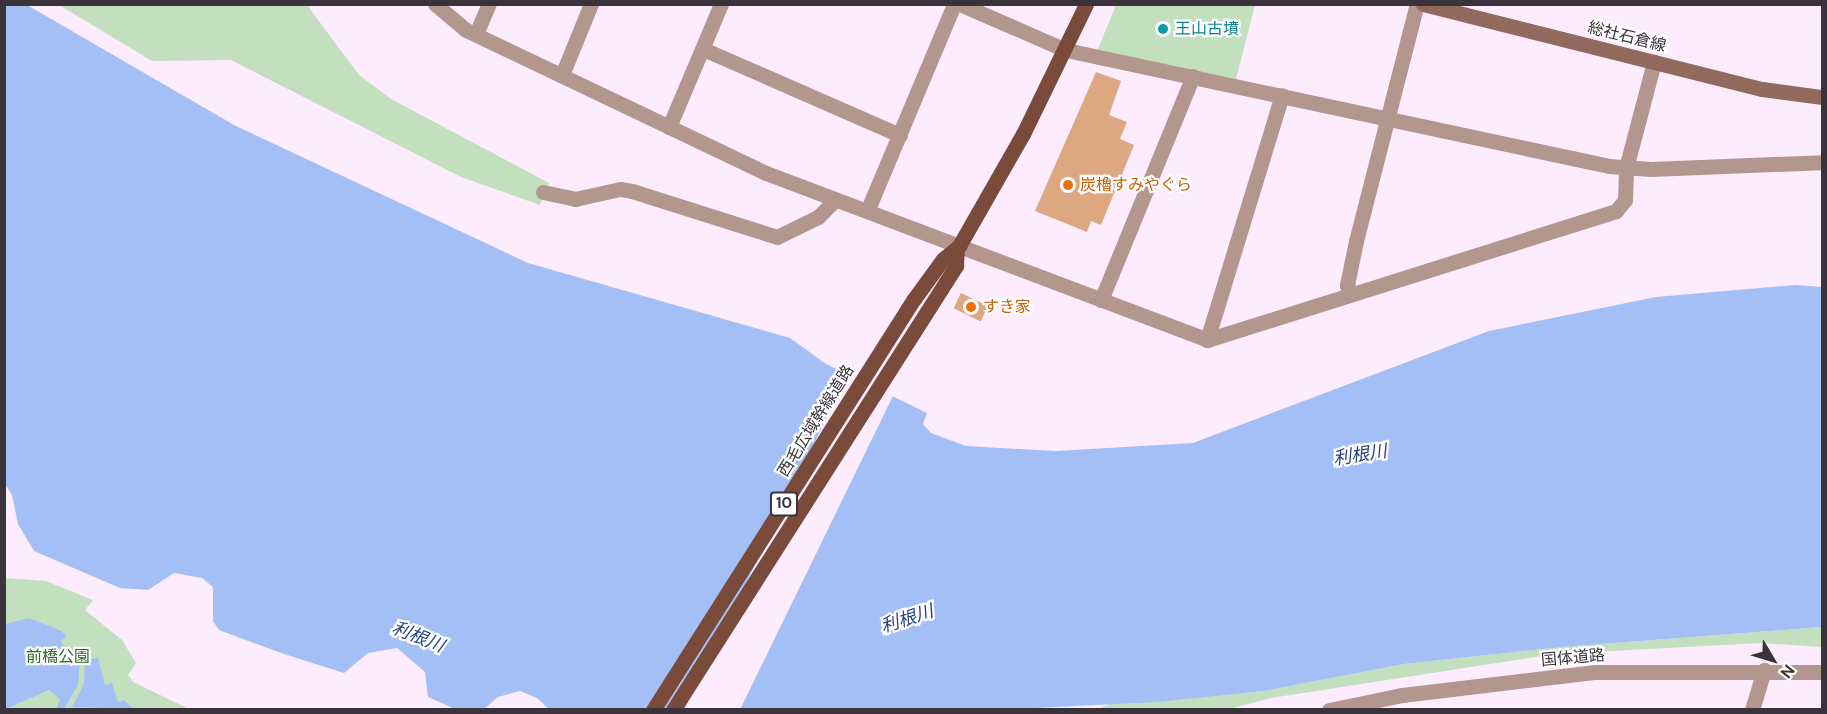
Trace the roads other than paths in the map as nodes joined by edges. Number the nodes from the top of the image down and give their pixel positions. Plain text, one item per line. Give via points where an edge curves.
1 (435, 4) edge
2 (489, 4) edge
3 (591, 4) edge
4 (722, 4) edge
5 (954, 4) edge
6 (960, 4) edge
7 (1086, 4) edge
8 (1417, 4) edge
9 (1423, 4) edge
10 (476, 34) junction
11 (703, 49) junction
12 (1066, 50) junction
13 (1654, 63) junction
14 (562, 75) junction
15 (1193, 76) junction
16 (1282, 95) junction
17 (1822, 97) edge
18 (1388, 118) junction
19 (669, 127) junction
20 (900, 135) junction
21 (1822, 162) edge
22 (1626, 168) junction
23 (543, 192) dead end
24 (835, 200) junction
25 (868, 209) junction
26 (958, 247) junction
27 (1351, 294) junction
28 (1101, 300) junction
29 (1207, 340) junction
30 (1764, 670) junction
31 (1822, 672) edge
32 (653, 710) edge
33 (674, 710) edge
34 (1329, 710) edge
35 (1752, 710) edge

1 - 10 street
2 - 10 street
3 - 14 street
4 - 11 street
5 - 20 street
6 - 12 street
7 - 12 main road, 西毛広域幹線道路 / 10
8 - 18 street
9 - 13 main road, 総社石倉線
10 - 14 street
11 - 19 street
11 - 20 street
12 - 15 street
12 - 26 main road, 西毛広域幹線道路 / 10 via 1005,169
13 - 17 main road, 総社石倉線 via 1762,89
13 - 22 street
14 - 19 street
15 - 16 street
15 - 28 street
16 - 18 street
16 - 29 street
18 - 22 street
18 - 27 street via 1356,241 1347,285
19 - 24 street via 766,173
20 - 25 street
21 - 22 street
22 - 27 street via 1625,201 1616,211
23 - 24 street via 575,199 620,189 632,191 777,237 818,217
24 - 25 street
25 - 26 street
26 - 28 street
26 - 32 main road, 西毛広域幹線道路 / 10 via 943,259 914,299
26 - 33 main road, 西毛広域幹線道路 / 10 via 956,266
27 - 29 street
28 - 29 street
30 - 31 street, 国体道路
30 - 34 street, 国体道路 via 1596,672 1402,695
30 - 35 street

